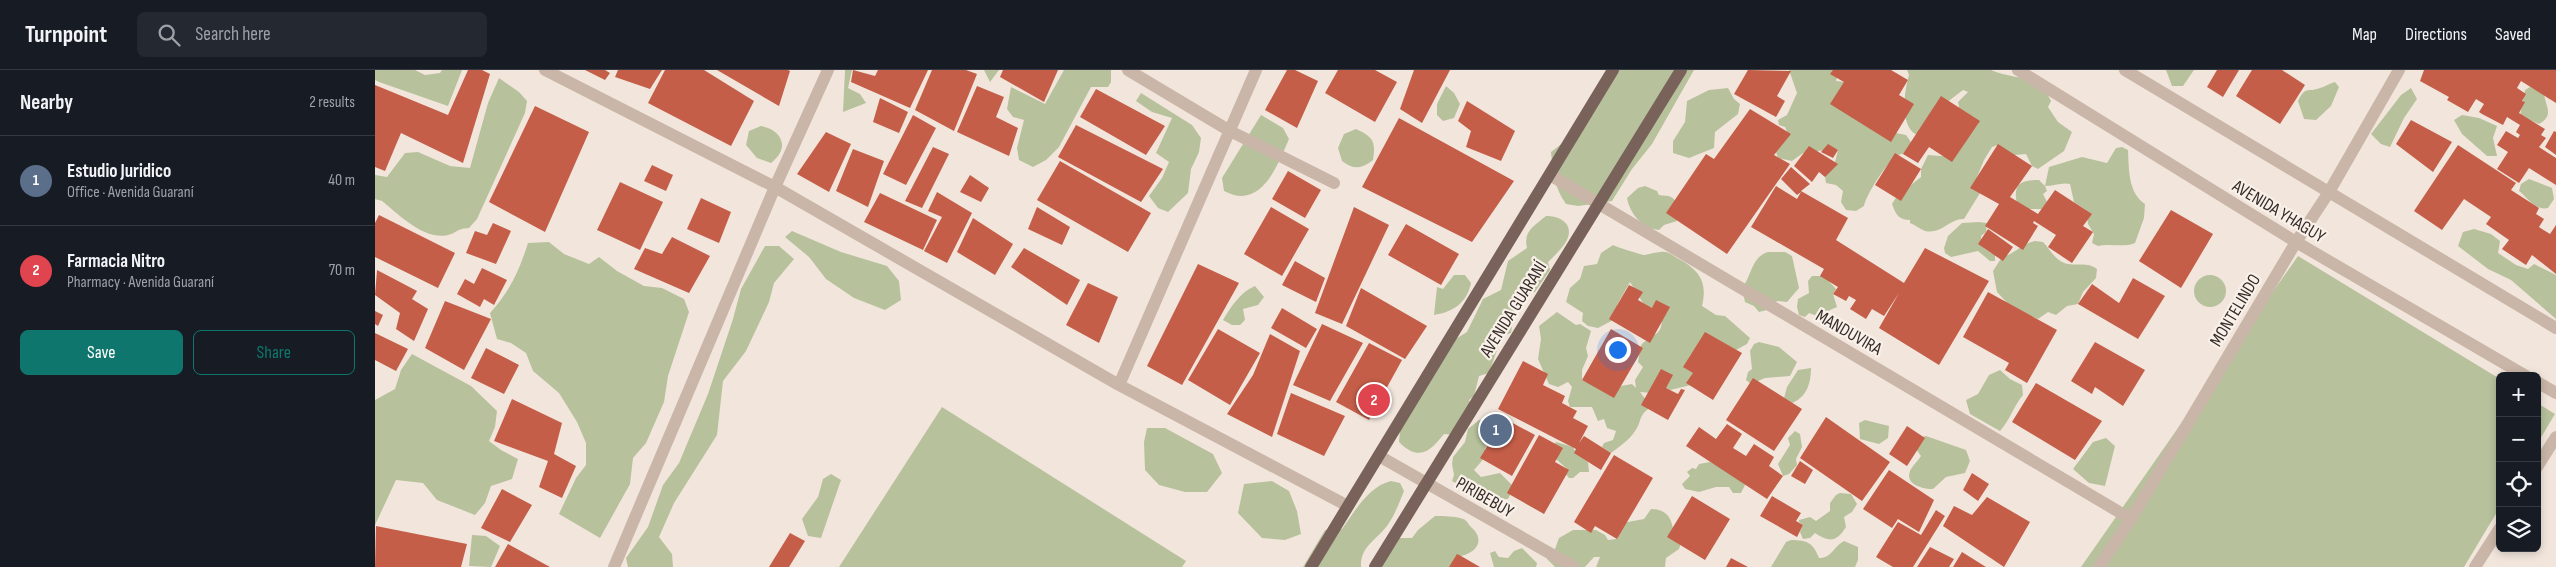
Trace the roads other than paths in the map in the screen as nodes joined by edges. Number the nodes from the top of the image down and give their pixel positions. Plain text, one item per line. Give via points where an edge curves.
1 (545, 70) edge
2 (828, 70) edge
3 (1128, 70) edge
4 (1256, 70) edge
5 (1613, 70) edge
6 (1681, 70) edge
7 (2019, 70) edge
8 (2125, 70) edge
9 (2399, 70) edge
10 (1230, 131) junction
11 (1549, 175) junction
12 (1334, 183) dead end
13 (775, 187) junction
14 (2329, 192) junction
15 (1598, 205) junction
16 (2297, 242) junction
17 (2556, 328) edge
18 (2519, 372) edge
19 (2541, 384) edge
20 (1119, 385) junction
21 (2556, 393) edge
22 (2556, 437) edge
23 (1379, 456) junction
24 (2541, 462) edge
25 (1426, 484) junction
26 (1349, 506) junction
27 (2131, 519) junction
28 (2496, 534) edge
29 (614, 567) edge
30 (1311, 567) edge
31 (1375, 567) edge
32 (1574, 567) edge
33 (2099, 567) edge
34 (2475, 567) edge

1 - 13 street
2 - 13 street
3 - 10 street
4 - 10 street
5 - 11 main road
6 - 15 main road, AVENIDA GUARANÍ
7 - 16 street, AVENIDA YHAGUY
8 - 14 street
9 - 14 street, MONTELINDO
10 - 12 street
10 - 20 street
11 - 15 street, MANDUVIRA
11 - 23 main road
13 - 20 street
13 - 29 street
14 - 16 street, MONTELINDO
14 - 17 street
15 - 25 main road, AVENIDA GUARANÍ
15 - 27 street, MANDUVIRA
16 - 18 street, AVENIDA YHAGUY
16 - 27 street, MONTELINDO
19 - 21 street
20 - 26 street
22 - 24 street
23 - 25 street, PIRIBEBUY
23 - 26 main road
25 - 31 main road, AVENIDA GUARANÍ
25 - 32 street, PIRIBEBUY
26 - 30 main road
27 - 33 street, MONTELINDO
28 - 34 street

